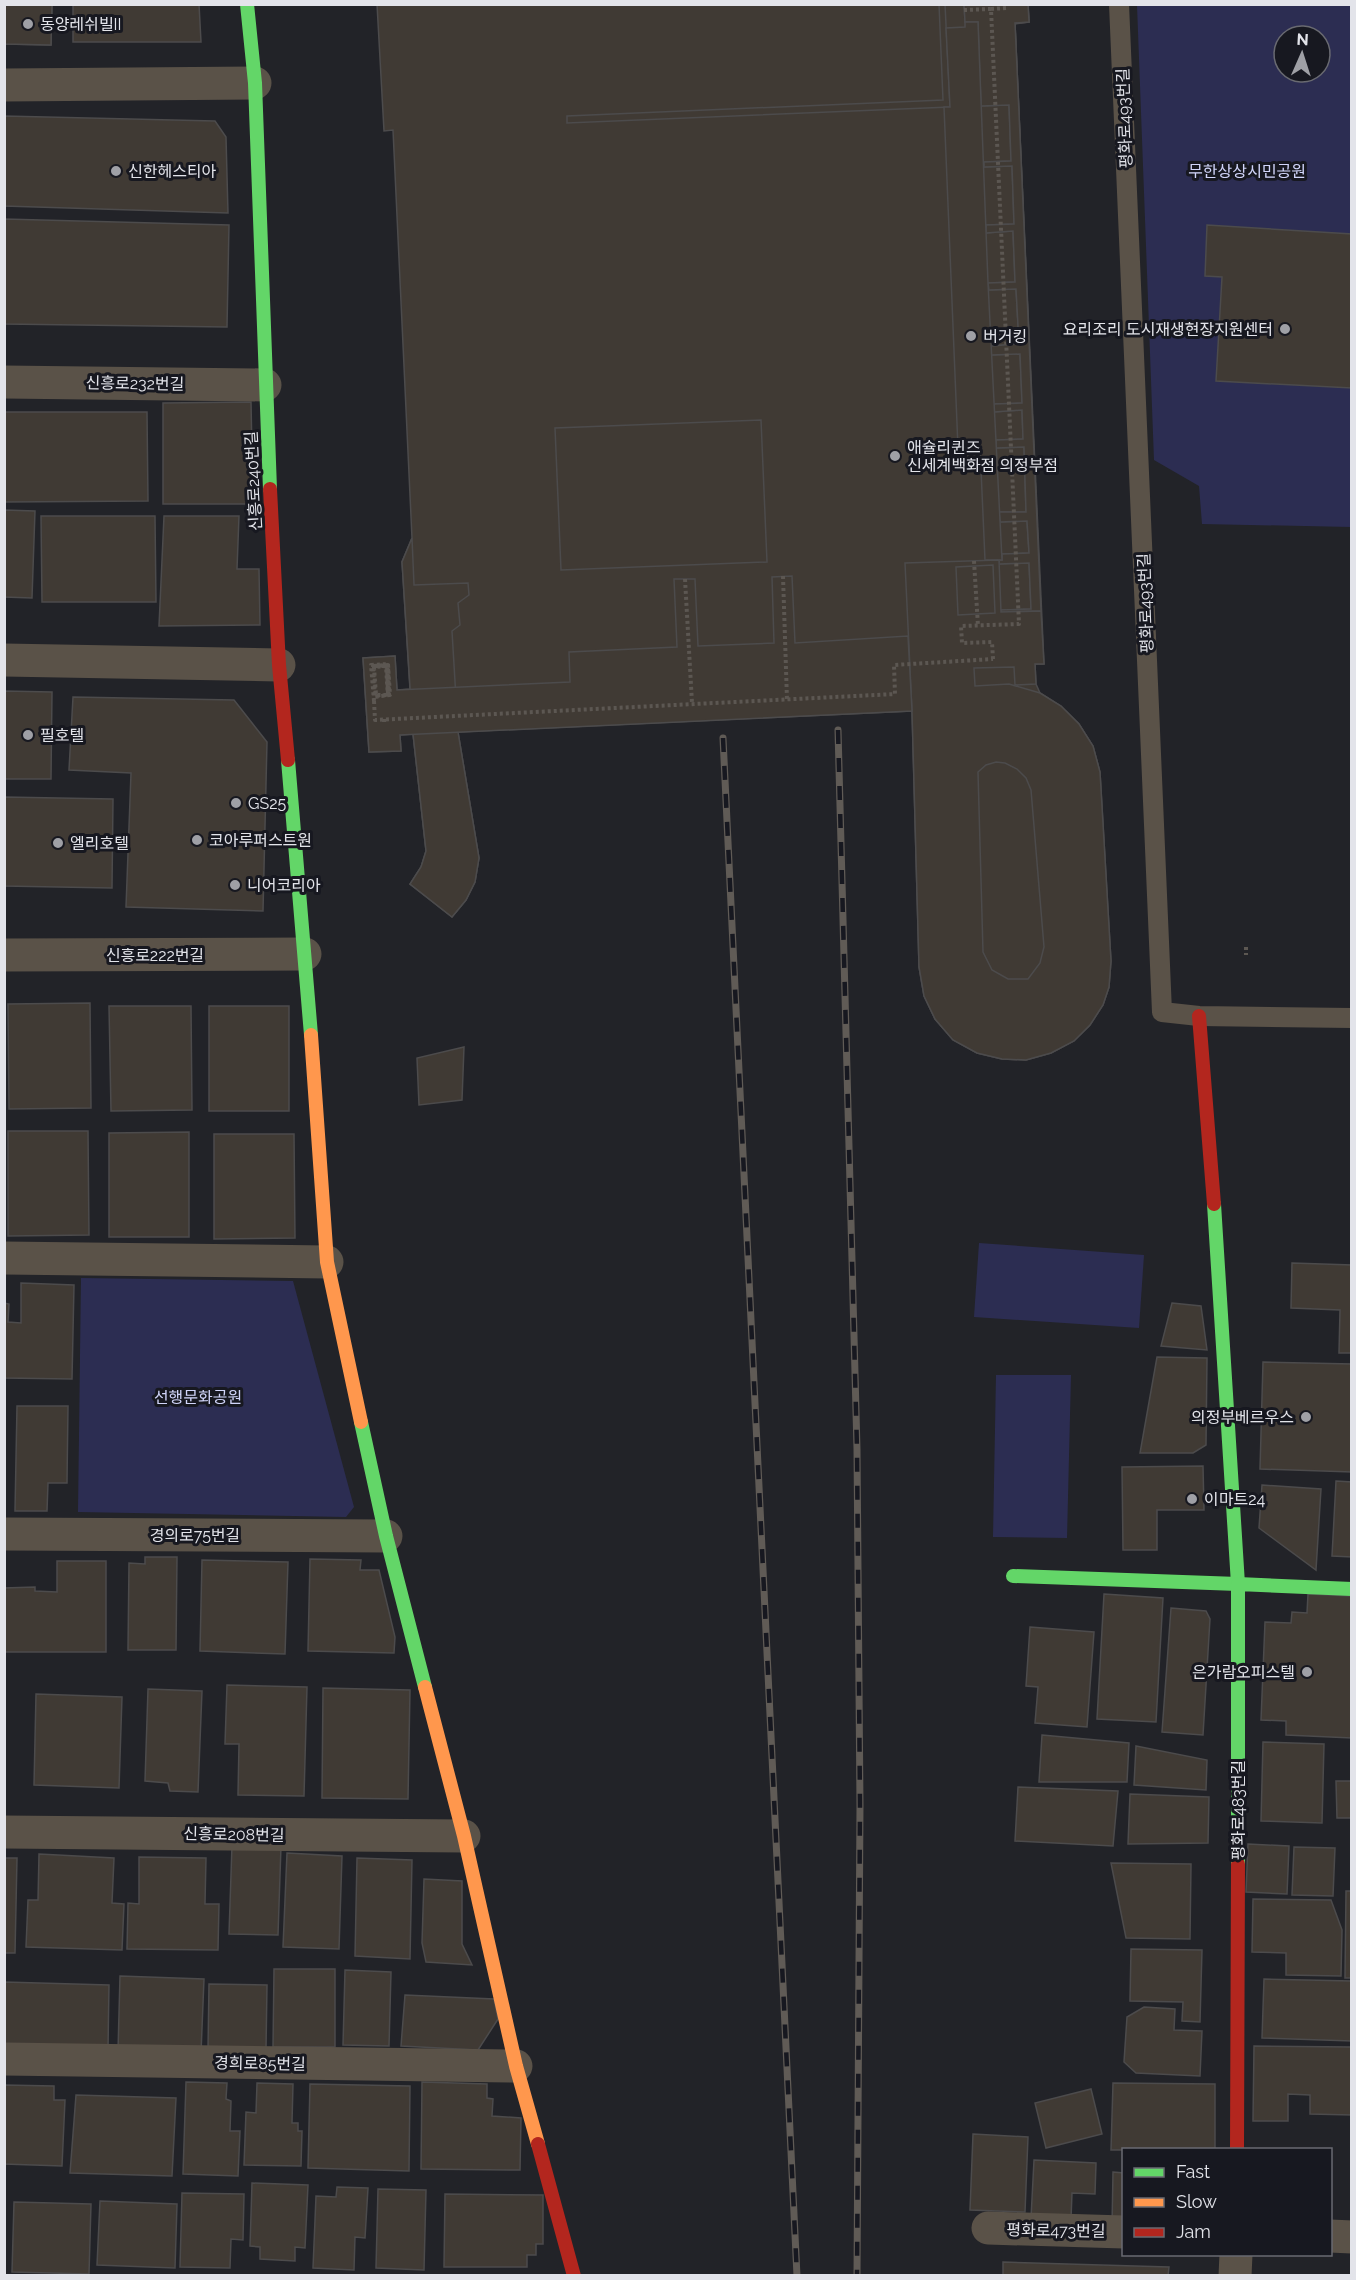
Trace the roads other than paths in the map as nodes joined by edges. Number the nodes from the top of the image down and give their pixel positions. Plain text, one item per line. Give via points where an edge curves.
1 (247, 4) edge
2 (1119, 4) edge
3 (255, 83) junction
4 (4, 85) edge
5 (4, 382) edge
6 (265, 385) junction
7 (4, 660) edge
8 (279, 665) junction
9 (305, 954) junction
10 (4, 955) edge
11 (1199, 1016) junction
12 (1352, 1018) edge
13 (4, 1258) edge
14 (327, 1262) junction
15 (4, 1534) edge
16 (386, 1536) junction
17 (1014, 1576) dead end
18 (1238, 1584) junction
19 (1352, 1589) edge
20 (4, 1832) edge
21 (464, 1836) junction
22 (4, 2059) edge
23 (516, 2066) junction
24 (1237, 2148) edge
25 (988, 2228) dead end
26 (1122, 2232) edge
27 (1332, 2236) edge
28 (1352, 2237) edge
29 (1236, 2256) edge
30 (574, 2276) edge
31 (1235, 2276) edge

1 - 3 street, 신흥로240번길
2 - 11 lane, 평화로493번길 via 1161,1012
3 - 4 street
3 - 6 street, 신흥로240번길
5 - 6 street, 신흥로232번길
6 - 8 street, 신흥로240번길
7 - 8 street
8 - 9 street, 신흥로240번길
9 - 10 street, 신흥로222번길
9 - 14 street, 신흥로240번길
11 - 12 lane, 평화로493번길
11 - 18 street, 평화로483번길
13 - 14 street
14 - 16 street, 신흥로240번길
15 - 16 street, 경의로75번길
16 - 21 street, 신흥로240번길
17 - 18 street
18 - 19 street
18 - 24 street, 평화로483번길
20 - 21 street, 신흥로208번길
21 - 23 street, 신흥로240번길
22 - 23 street, 경희로85번길
23 - 30 street, 신흥로240번길
25 - 26 street, 평화로473번길
27 - 28 street
29 - 31 street

